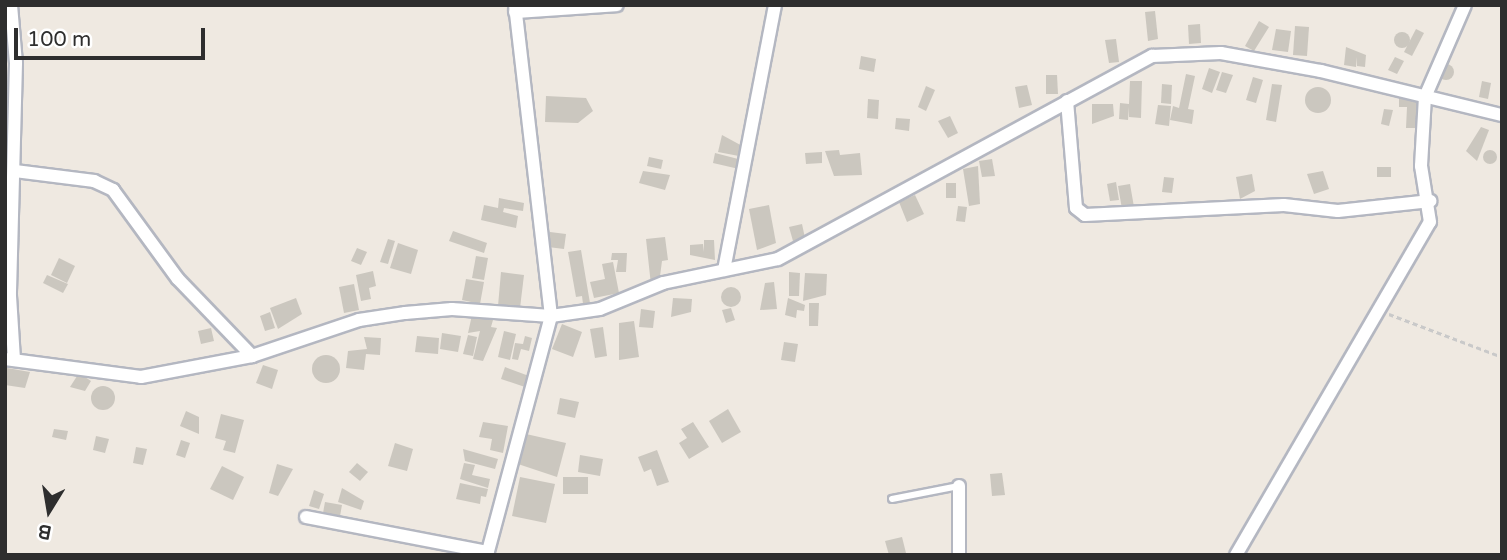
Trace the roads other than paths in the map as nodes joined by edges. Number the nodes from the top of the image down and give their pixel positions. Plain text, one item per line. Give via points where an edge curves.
1 (11, 5) edge
2 (617, 5) edge
3 (775, 5) edge
4 (1465, 5) edge
5 (515, 9) edge
6 (1425, 97) junction
7 (1067, 101) junction
8 (1502, 116) edge
9 (15, 172) junction
10 (1430, 201) junction
11 (724, 270) junction
12 (551, 316) junction
13 (252, 356) junction
14 (9, 359) edge
15 (959, 486) joint
16 (892, 499) dead end
17 (306, 517) dead end
18 (488, 553) edge
19 (959, 555) edge
20 (1236, 555) edge

1 - 9 street
2 - 5 street
3 - 11 street
4 - 6 street
5 - 12 street
6 - 7 street via 1321,71 1184,51 1152,56
6 - 8 street
6 - 10 street via 1421,166
7 - 10 street via 1076,208 1085,215 1284,205 1338,211
7 - 11 street via 778,259
9 - 13 street via 94,181 113,190 178,279
9 - 14 street
10 - 20 street via 1427,230
11 - 12 street via 663,284 600,309
12 - 13 street via 452,309 405,313 359,320
12 - 18 street
13 - 14 street via 141,377
15 - 16 lane
15 - 19 street
17 - 18 street

